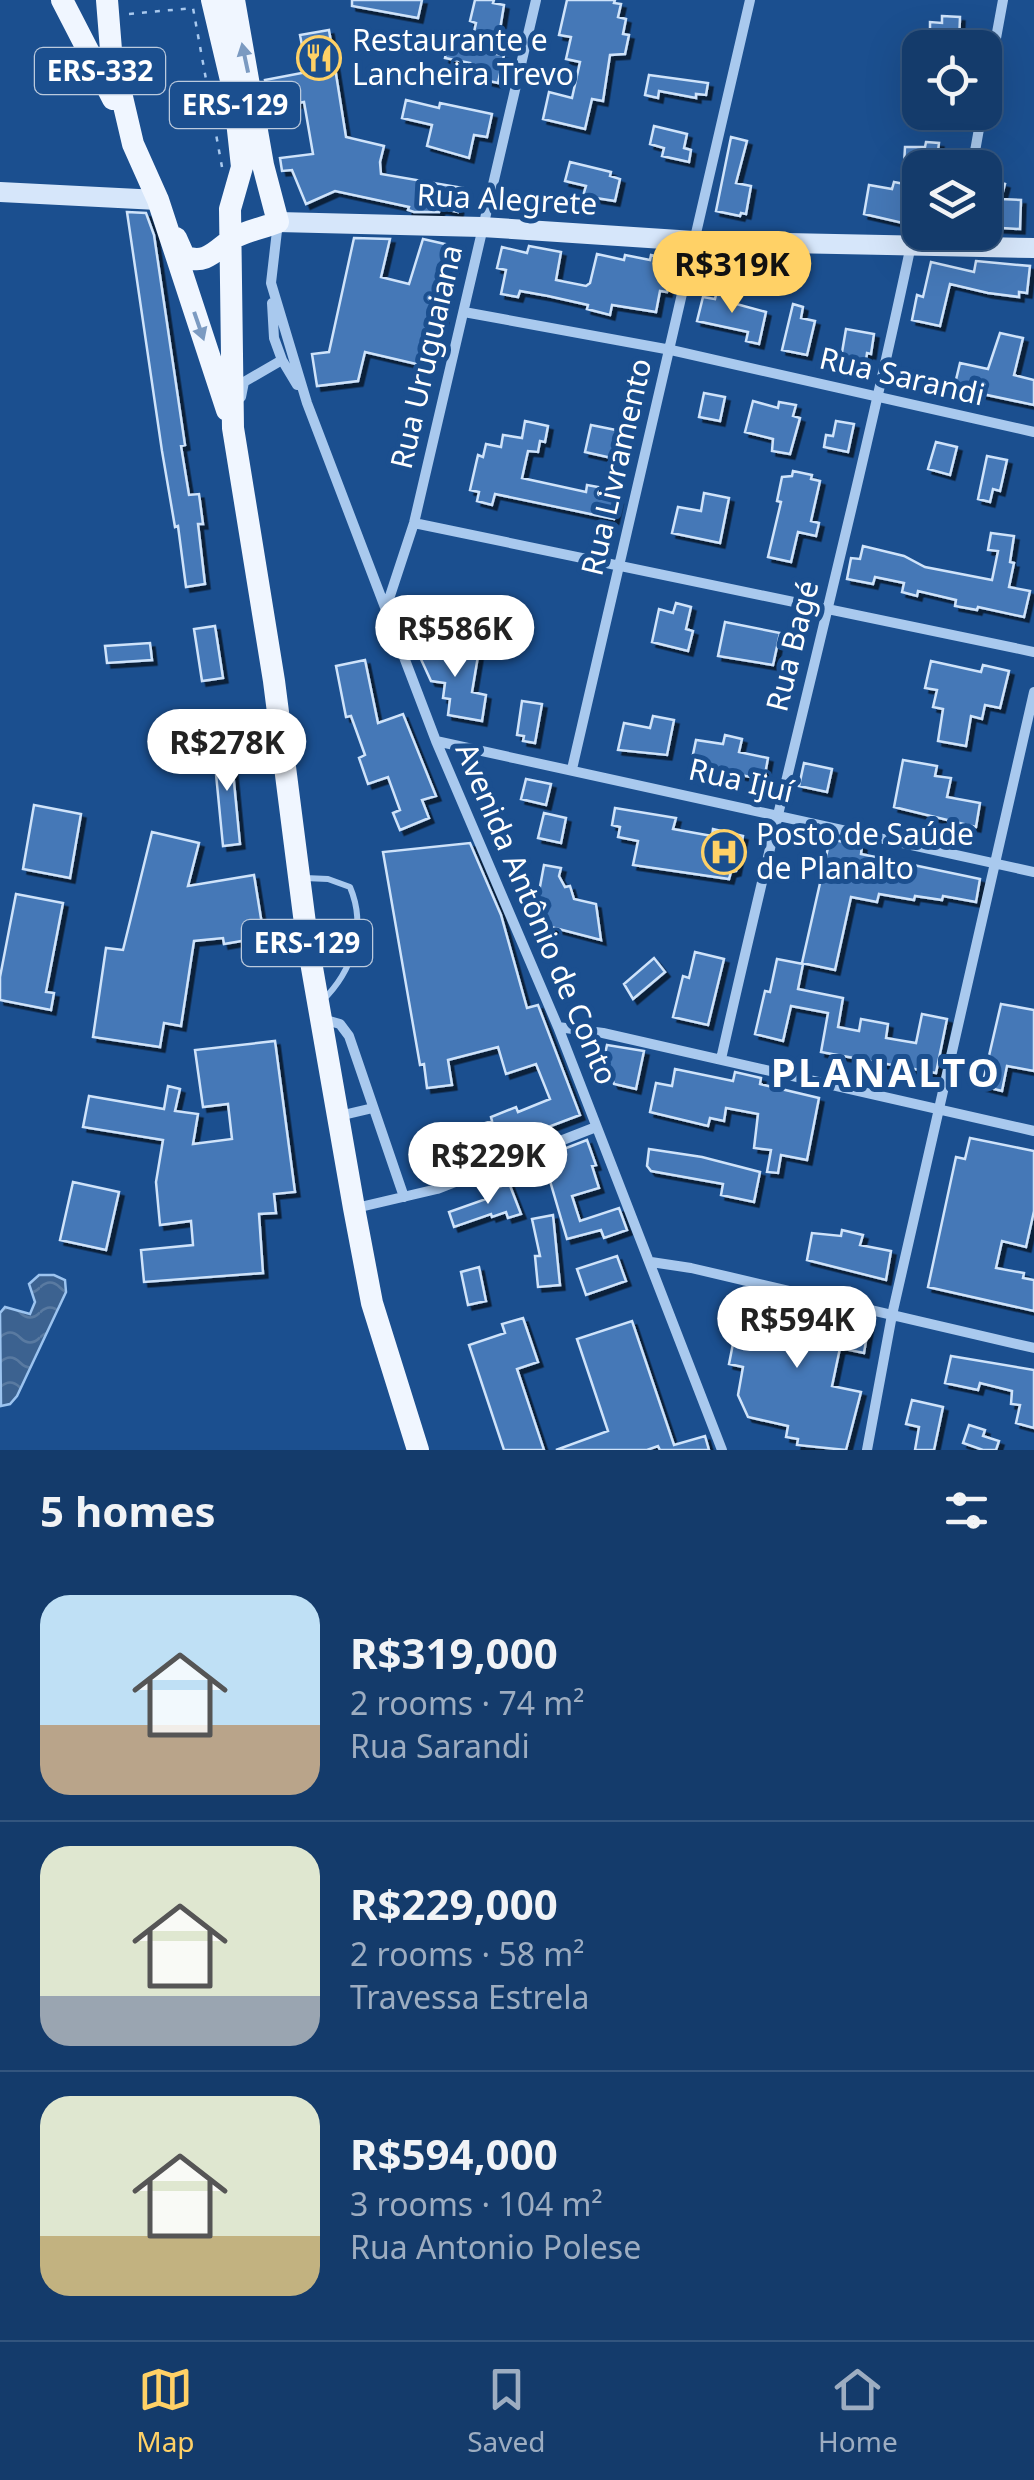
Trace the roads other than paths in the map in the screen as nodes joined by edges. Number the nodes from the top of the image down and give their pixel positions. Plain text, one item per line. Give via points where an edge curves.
1 (62, 0) edge
2 (212, 0) edge
3 (234, 0) edge
4 (536, 0) edge
5 (750, 0) edge
6 (1003, 0) edge
7 (107, 8) edge
8 (997, 30) edge
9 (133, 144) junction
10 (0, 192) edge
11 (158, 200) junction
12 (278, 222) junction
13 (482, 227) junction
14 (229, 241) junction
15 (694, 241) junction
16 (1002, 244) edge
17 (902, 245) edge
18 (1034, 248) edge
19 (911, 250) edge
20 (271, 283) junction
21 (464, 312) junction
22 (670, 350) junction
23 (282, 360) junction
24 (879, 397) junction
25 (306, 403) junction
26 (233, 428) junction
27 (1034, 432) edge
28 (414, 523) junction
29 (620, 564) junction
30 (386, 606) junction
31 (829, 608) junction
32 (1034, 652) edge
33 (1034, 692) edge
34 (436, 741) junction
35 (572, 770) junction
36 (776, 815) junction
37 (996, 863) junction
38 (1034, 872) edge
39 (299, 878) junction
40 (320, 1011) junction
41 (558, 1027) junction
42 (721, 1060) junction
43 (373, 1108) junction
44 (940, 1110) junction
45 (338, 1116) junction
46 (596, 1127) junction
47 (1034, 1130) edge
48 (404, 1197) junction
49 (354, 1208) junction
50 (652, 1262) junction
51 (892, 1315) junction
52 (1034, 1348) edge
53 (418, 1450) edge
54 (722, 1450) edge
55 (867, 1450) edge

1 - 9 main road, ERS-332
2 - 14 main road, ERS-129 via 234,93 242,167
12 -> 3 main road
4 - 13 street, Rua Uruguaiana
5 - 15 street, Rua Livramento
6 - 8 street
7 - 9 main road, ERS-129
9 - 11 main road, ERS-129
10 - 11 street
11 - 14 main road via 184,256 205,259
11 -> 26 main road, ERS-129
12 - 13 street, Rua Alegrete
12 - 14 main road
12 - 20 street, Avenida Antônio de Conto
13 - 15 street, Rua Alegrete
13 - 21 street, Rua Uruguaiana
14 - 26 main road, ERS-129
15 - 17 street, Rua Alegrete
15 - 22 street, Rua Livramento
16 - 18 street, Rua Alegrete
19 - 24 street, Rua Bagé
20 - 23 street
20 - 25 street, Avenida Antônio de Conto
21 - 22 street, Rua Sarandi
21 - 28 street, Rua Uruguaiana
22 - 24 street, Rua Sarandi
22 - 29 street, Rua Livramento
23 - 25 street
23 - 26 street via 244,382
24 - 27 street, Rua Sarandi
24 - 31 street, Rua Bagé
25 - 30 street, Avenida Antônio de Conto
26 - 39 main road, ERS-129
28 - 29 street
28 - 30 street, Rua Uruguaiana
29 - 31 street
29 - 35 street, Rua Livramento
30 - 34 street, Avenida Antônio de Conto
31 - 32 street
31 - 36 street, Rua Bagé
33 - 37 street
34 - 35 street, Rua Ijuí
34 - 41 street, Avenida Antônio de Conto
35 - 36 street, Rua Ijuí
36 - 37 street, Rua Ijuí
36 - 42 street, Rua Bagé
37 - 38 street, Rua Ijuí
37 - 44 street
39 - 40 main road, ERS-129
39 - 40 lane via 350,887 358,905 352,957
40 - 43 street via 345,1029
40 - 45 main road, ERS-129
41 - 42 street
41 - 46 street, Avenida Antônio de Conto
42 - 44 street
43 - 45 street
43 - 48 street
44 - 47 street
44 - 51 street
45 - 49 main road, ERS-129
46 - 48 street
46 - 50 street, Avenida Antônio de Conto
48 - 49 street
49 - 53 main road, ERS-129 via 372,1304
50 - 51 street
50 - 54 street, Avenida Antônio de Conto
51 - 52 street
51 - 55 street

